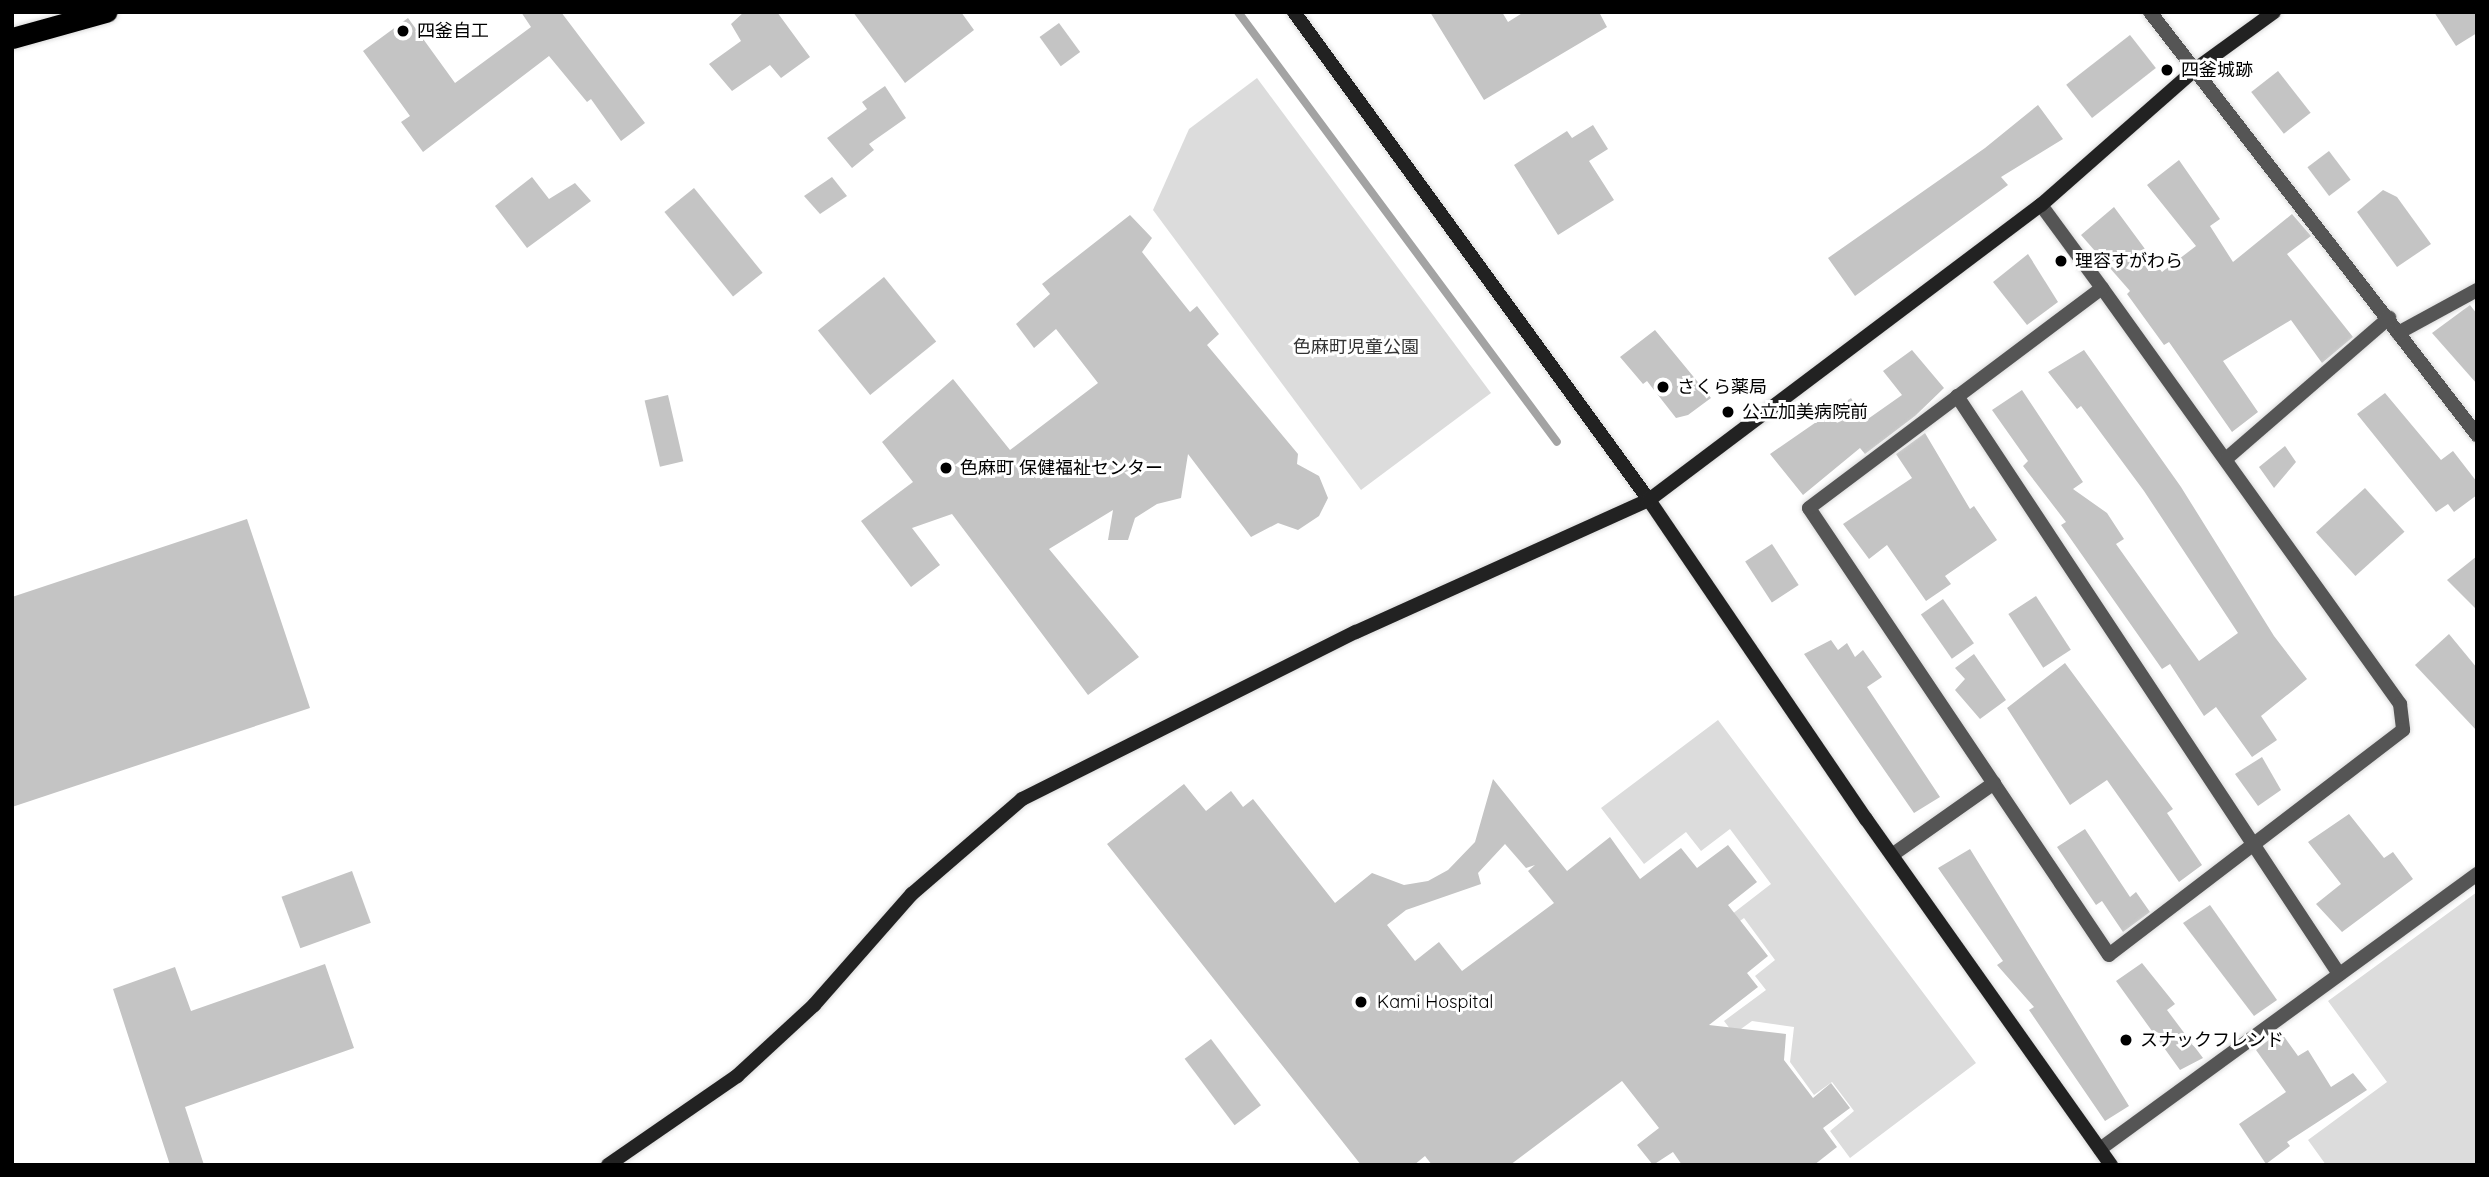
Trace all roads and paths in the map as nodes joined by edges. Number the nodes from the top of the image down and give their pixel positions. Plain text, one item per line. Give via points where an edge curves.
1 (106, 12) edge
2 (1294, 12) edge
3 (2150, 12) edge
4 (2274, 12) edge
5 (12, 38) edge
6 (2197, 68) junction
7 (2041, 205) junction
8 (2102, 288) junction
9 (2477, 290) edge
10 (2389, 318) junction
11 (2398, 333) junction
12 (1957, 396) junction
13 (2477, 435) edge
14 (2225, 459) junction
15 (1649, 500) junction
16 (1994, 783) junction
17 (2255, 846) junction
18 (1892, 855) junction
19 (2477, 874) edge
20 (2339, 974) junction
21 (2099, 1149) junction
22 (608, 1165) edge
23 (2111, 1165) edge

1 - 5 highway
2 - 15 street
3 - 6 street
4 - 6 street
6 - 7 street
6 - 10 street
7 - 8 street
7 - 15 street
8 - 12 street
8 - 14 street
9 - 11 street
10 - 11 street
10 - 14 street
11 - 13 street
12 - 16 street via 1809,508
12 - 17 street
14 - 17 street via 2400,704 2403,730
15 - 18 street
15 - 22 street via 1356,632 1022,799 912,894 814,1005 737,1076
16 - 17 street via 2109,955
16 - 18 street
17 - 20 street
18 - 21 street
19 - 20 street
20 - 21 street
21 - 23 street

